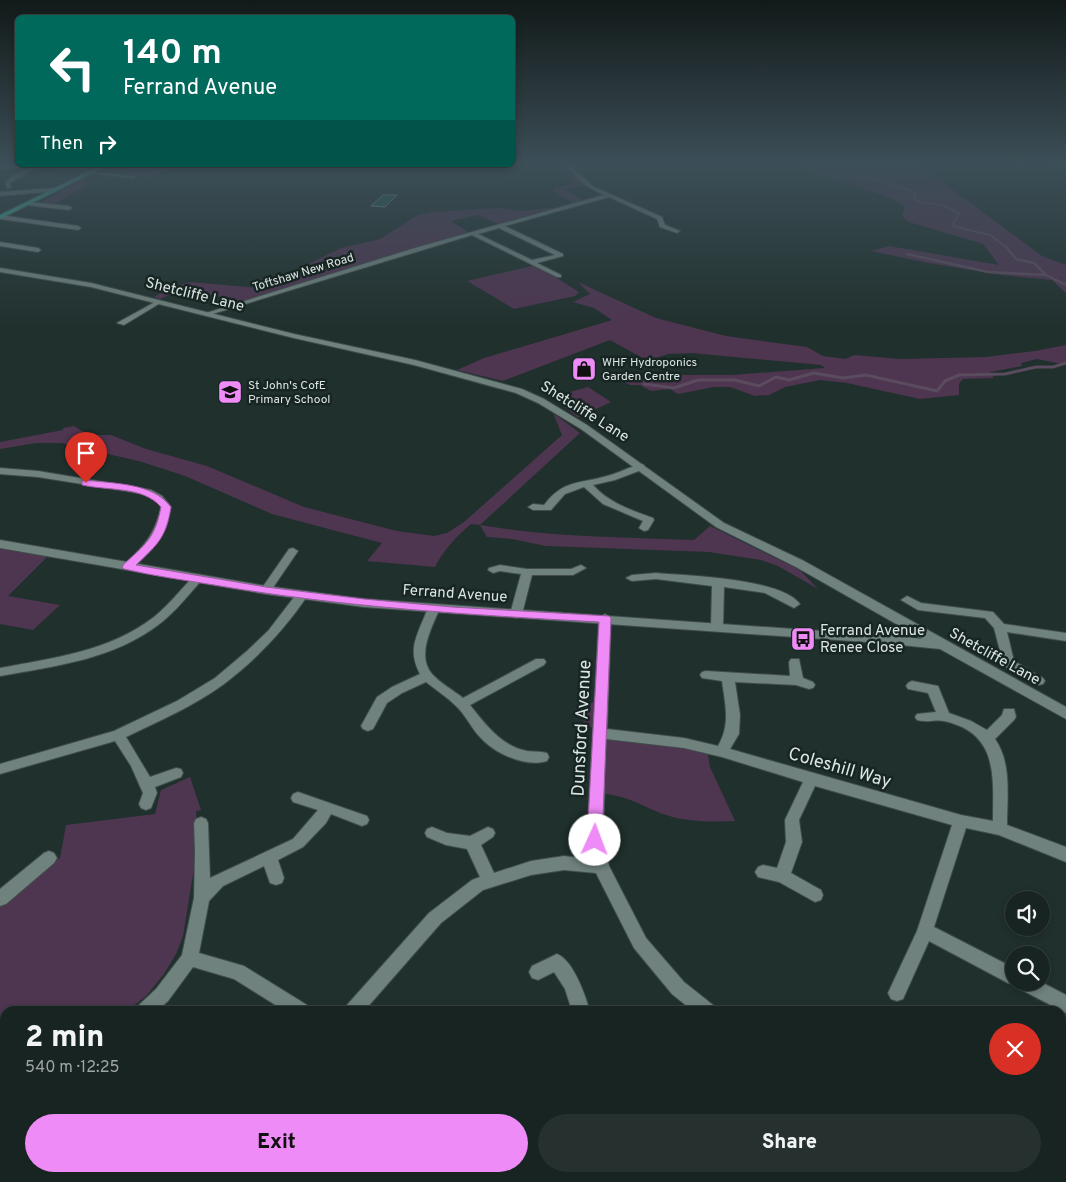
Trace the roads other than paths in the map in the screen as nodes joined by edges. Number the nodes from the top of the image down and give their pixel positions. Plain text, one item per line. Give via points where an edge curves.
1 (1, 217) edge
2 (531, 217) edge
3 (658, 217) edge
4 (499, 226) junction
5 (78, 228) dead end
6 (677, 231) dead end
7 (472, 233) junction
8 (0, 244) edge
9 (17, 247) junction
10 (38, 250) dead end
11 (8, 251) dead end
12 (533, 262) junction
13 (0, 270) edge
14 (559, 276) dead end
15 (159, 302) junction
16 (207, 314) junction
17 (122, 321) dead end
18 (641, 467) junction
19 (0, 471) edge
20 (586, 483) junction
21 (533, 507) dead end
22 (659, 515) dead end
23 (0, 544) edge
24 (293, 551) dead end
25 (128, 567) junction
26 (497, 567) dead end
27 (527, 572) junction
28 (579, 573) dead end
29 (198, 578) junction
30 (632, 578) dead end
31 (718, 583) junction
32 (266, 590) junction
33 (302, 595) junction
34 (791, 598) dead end
35 (907, 600) dead end
36 (434, 608) junction
37 (516, 614) junction
38 (605, 618) junction
39 (908, 624) junction
40 (718, 626) junction
41 (1000, 627) junction
42 (866, 638) junction
43 (1066, 638) edge
44 (944, 646) junction
45 (540, 662) dead end
46 (795, 662) dead end
47 (0, 672) edge
48 (706, 675) dead end
49 (427, 676) junction
50 (728, 677) junction
51 (1040, 681) dead end
52 (912, 686) dead end
53 (462, 704) junction
54 (1066, 714) edge
55 (922, 716) dead end
56 (944, 716) junction
57 (1012, 716) dead end
58 (368, 726) dead end
59 (599, 734) junction
60 (118, 735) junction
61 (986, 737) junction
62 (722, 752) junction
63 (542, 757) dead end
64 (0, 769) edge
65 (176, 773) dead end
66 (810, 779) junction
67 (147, 784) junction
68 (298, 798) dead end
69 (146, 804) dead end
70 (327, 807) junction
71 (362, 820) dead end
72 (961, 821) junction
73 (200, 823) dead end
74 (1000, 829) junction
75 (432, 833) dead end
76 (488, 833) dead end
77 (472, 843) junction
78 (1066, 855) edge
79 (270, 857) junction
80 (49, 858) dead end
81 (601, 868) junction
82 (762, 872) dead end
83 (782, 876) junction
84 (276, 878) dead end
85 (490, 881) junction
86 (815, 895) dead end
87 (202, 898) junction
88 (0, 899) edge
89 (925, 931) junction
90 (190, 958) junction
91 (538, 972) dead end
92 (1005, 972) edge
93 (1041, 991) edge
94 (897, 994) dead end
95 (1066, 1004) edge
96 (151, 1006) edge
97 (293, 1006) edge
98 (357, 1006) edge
99 (579, 1006) edge
100 (701, 1006) edge

1 - 5 street
2 - 4 street, Toftshaw New Road
3 - 6 street via 662,226
4 - 7 street, Toftshaw New Road
4 - 12 street via 563,256
7 - 12 street
7 - 16 street, Toftshaw New Road
8 - 9 street
9 - 10 street
9 - 11 street
12 - 14 street
13 - 15 street, Shetcliffe Lane via 91,285
15 - 16 street, Shetcliffe Lane
15 - 17 street
16 - 18 street, Shetcliffe Lane via 519,391 584,427
18 - 20 street
18 - 39 street, Shetcliffe Lane via 720,525 800,564
19 - 25 street via 148,492 159,498 166,507 156,540
20 - 21 street via 566,488 547,508
20 - 22 street via 597,497 647,524
23 - 25 street, Ferrand Avenue
24 - 32 street
25 - 29 street, Ferrand Avenue
26 - 27 street
27 - 28 street
27 - 37 street
29 - 32 street, Ferrand Avenue
29 - 47 street via 158,619 123,642 92,653
30 - 31 street via 656,574
31 - 34 street via 758,588
31 - 40 street
32 - 33 street, Ferrand Avenue
33 - 36 street, Ferrand Avenue
33 - 60 street via 272,634 219,681 182,704
35 - 41 street via 918,606 990,612
36 - 37 street, Ferrand Avenue
36 - 49 street via 420,640 420,662
37 - 38 street, Ferrand Avenue
38 - 40 street, Ferrand Avenue
38 - 59 street, Dunsford Avenue
39 - 42 street, Ferrand Avenue via 894,633
39 - 44 street, Shetcliffe Lane
40 - 42 street, Ferrand Avenue
41 - 43 street
41 - 51 street via 1008,663
42 - 44 street
44 - 54 street, Shetcliffe Lane
45 - 53 street
46 - 50 street via 803,683
48 - 50 street
49 - 53 street
49 - 58 street via 382,700
50 - 62 street via 732,734
52 - 56 street via 935,687
53 - 63 street via 485,734 503,748 526,756
55 - 56 street
56 - 61 street via 964,723
57 - 61 street
59 - 62 street, Coleshill Way via 684,743
59 - 81 street, Dunsford Avenue via 595,840
60 - 64 street
60 - 67 street via 139,764
61 - 74 street via 999,770
62 - 66 street, Coleshill Way
65 - 67 street
66 - 72 street, Coleshill Way
66 - 83 street via 792,820 794,842
67 - 69 street via 150,793
68 - 70 street
70 - 71 street
70 - 79 street via 321,819 298,843
72 - 74 street, Coleshill Way
72 - 89 street
73 - 87 street
74 - 78 street, Coleshill Way
75 - 77 street
76 - 77 street
77 - 85 street
79 - 84 street
79 - 87 street via 217,881
80 - 88 street
81 - 85 street via 564,863 531,868
81 - 100 street, Dunsford Avenue via 640,943 678,988
82 - 83 street
83 - 86 street
85 - 98 street via 478,885 435,918
87 - 90 street
89 - 92 street
89 - 94 street
90 - 96 street
90 - 97 street via 238,972
91 - 99 street via 557,962 572,985
93 - 95 street

